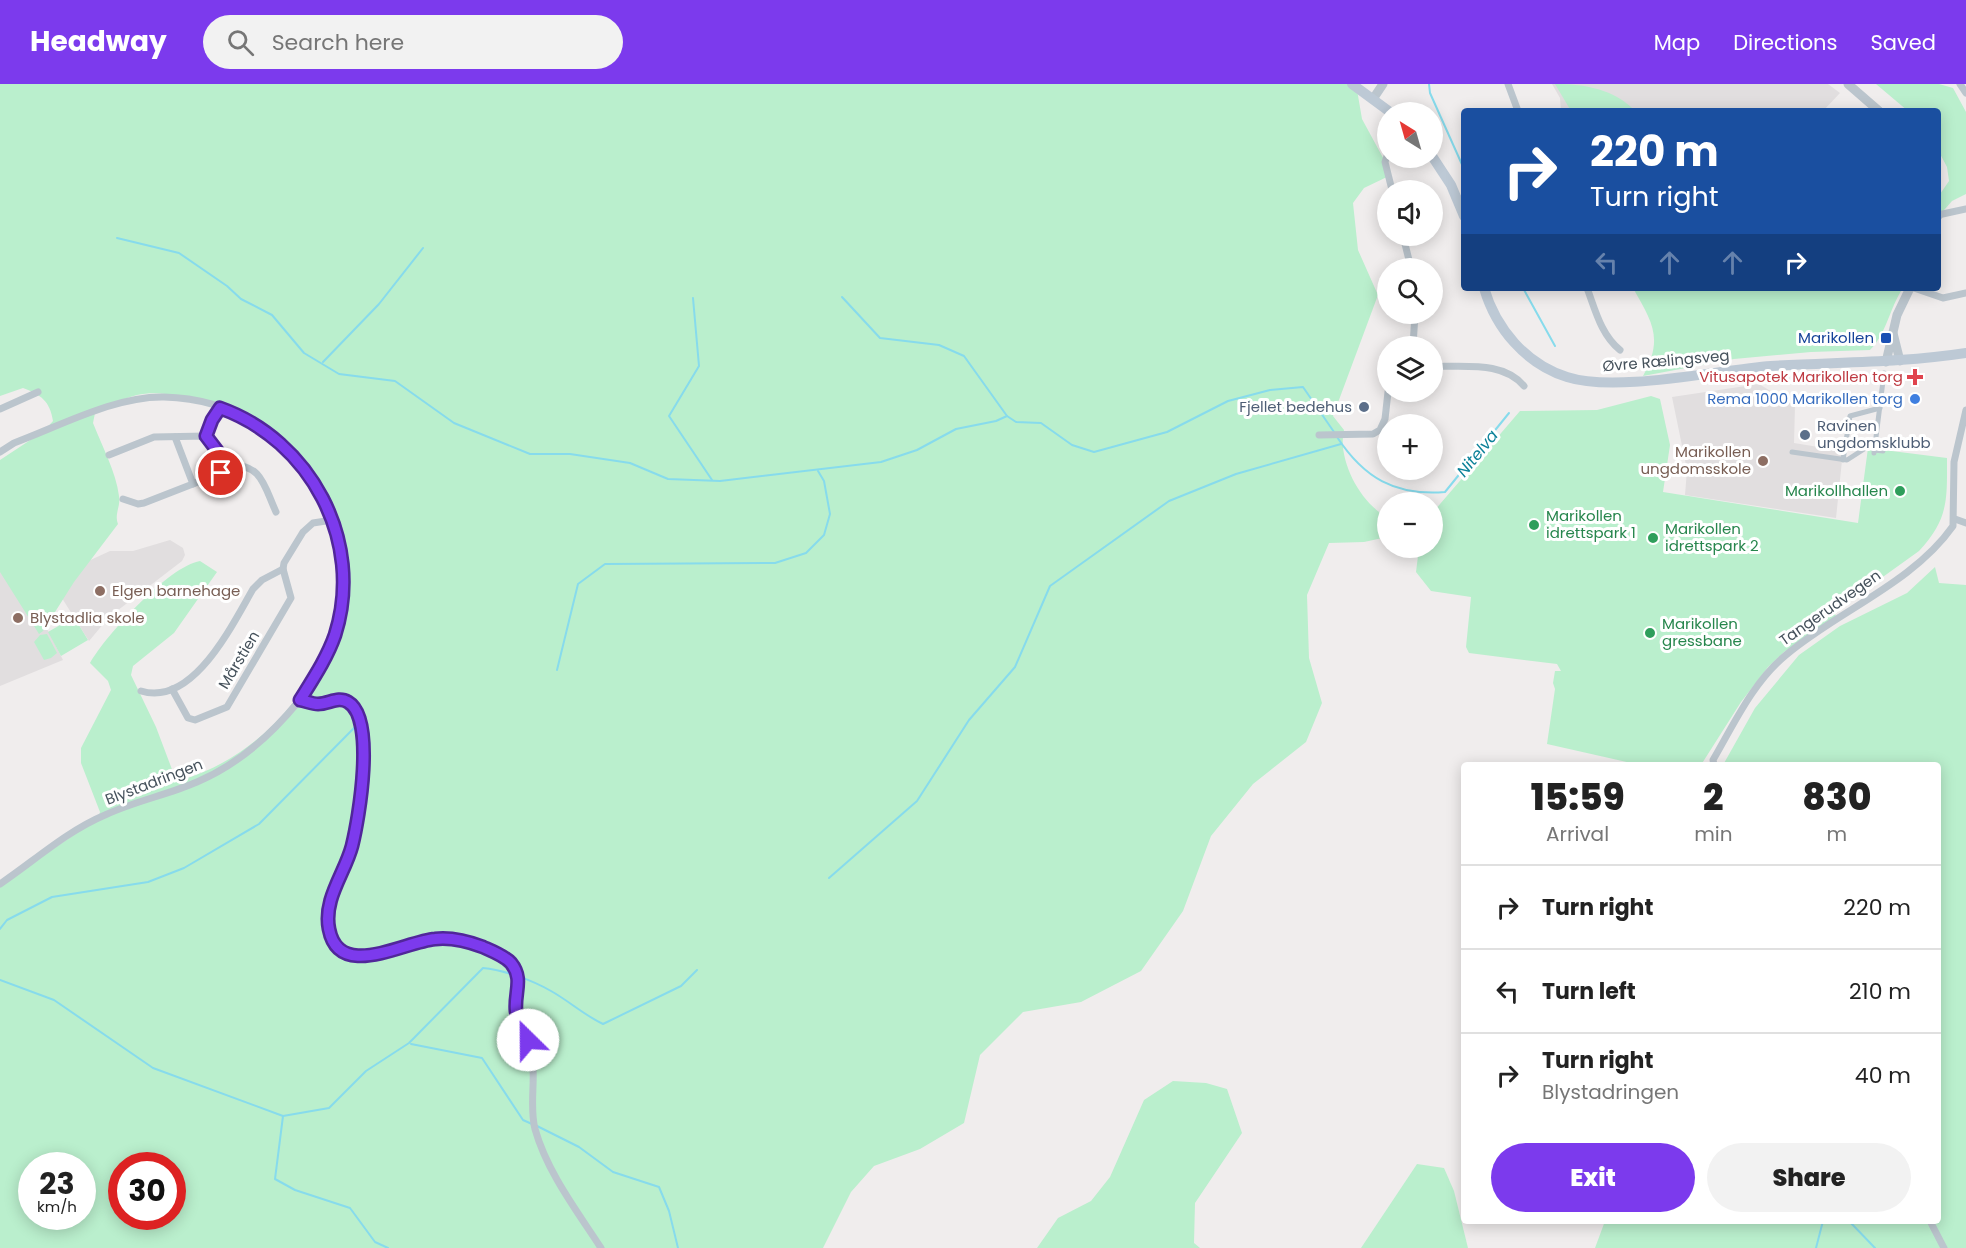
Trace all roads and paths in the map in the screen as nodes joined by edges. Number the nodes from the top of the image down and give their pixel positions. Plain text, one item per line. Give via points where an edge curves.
1 (1352, 84) edge
2 (1383, 84) edge
3 (1508, 84) edge
4 (1848, 84) edge
5 (1960, 84) edge
6 (1366, 88) edge
7 (1966, 93) edge
8 (1373, 99) junction
9 (1377, 102) edge
10 (1517, 108) edge
11 (1876, 108) edge
12 (1440, 168) edge
13 (1966, 208) edge
14 (1461, 209) edge
15 (1941, 214) edge
16 (1485, 291) edge
17 (1588, 291) edge
18 (1908, 291) edge
19 (1923, 291) edge
20 (1966, 293) edge
21 (1893, 333) junction
22 (1620, 350) dead end
23 (1966, 354) edge
24 (1900, 361) junction
25 (1443, 367) edge
26 (1885, 368) junction
27 (1524, 386) dead end
28 (38, 392) dead end
29 (1387, 402) edge
30 (220, 408) junction
31 (1880, 408) junction
32 (0, 409) edge
33 (1966, 410) edge
34 (1319, 435) dead end
35 (206, 436) junction
36 (175, 437) junction
37 (1875, 442) junction
38 (1883, 451) dead end
39 (0, 452) edge
40 (1792, 452) dead end
41 (109, 456) dead end
42 (1843, 460) junction
43 (228, 465) junction
44 (193, 484) junction
45 (123, 500) dead end
46 (276, 512) dead end
47 (1955, 519) junction
48 (332, 520) junction
49 (1966, 523) edge
50 (283, 569) junction
51 (172, 689) junction
52 (141, 691) dead end
53 (300, 700) junction
54 (1715, 762) edge
55 (0, 884) edge
56 (1932, 1224) edge
57 (601, 1248) edge
58 (1944, 1248) edge

1 - 6 main road
2 - 8 street
3 - 10 street
4 - 11 street
5 - 7 street
6 - 8 main road
8 - 9 main road
12 - 14 main road
13 - 15 street
16 - 26 main road, Øvre Rælingsveg via 1501,327 1524,353 1555,373 1585,382 1624,382 1772,366
17 - 22 street via 1602,326
18 - 21 street
19 - 20 street via 1943,298
21 - 24 street
21 - 26 street
23 - 24 main road, Øvre Rælingsveg
24 - 26 main road, Øvre Rælingsveg
25 - 27 street via 1495,369
26 - 31 street
28 - 32 street
29 - 34 street via 1385,419 1373,434
30 - 35 street
30 - 39 street, Blystadringen via 185,399 139,398
30 - 48 street, Blystadringen via 258,424 290,451 323,495
31 - 37 street
31 - 42 street via 1850,416
33 - 47 street via 1954,462
35 - 36 street
35 - 43 street
36 - 41 street via 154,437
36 - 44 street
37 - 38 street via 1874,452
37 - 42 street
40 - 42 street
43 - 44 street via 221,473
43 - 46 street via 244,464 258,474
44 - 45 street via 138,504
47 - 49 street
47 - 54 street, Tangerudvegen via 1945,537 1909,568 1777,663 1745,704
48 - 50 street via 313,523 303,532
48 - 53 street, Blystadringen via 342,576 335,633
50 - 51 street, Mårstien via 253,589 206,664
50 - 51 street, Mårstien via 291,598 227,707 195,720 188,718
51 - 52 street via 151,694
53 - 55 street, Blystadringen via 279,724 234,762 197,782 104,815
53 - 57 street via 315,704 344,700 355,707 363,726 363,767 352,846 328,913 336,945 349,955 362,957 447,938 488,949 509,961 519,979 516,1012 532,1055 537,1136 564,1190
56 - 58 street

